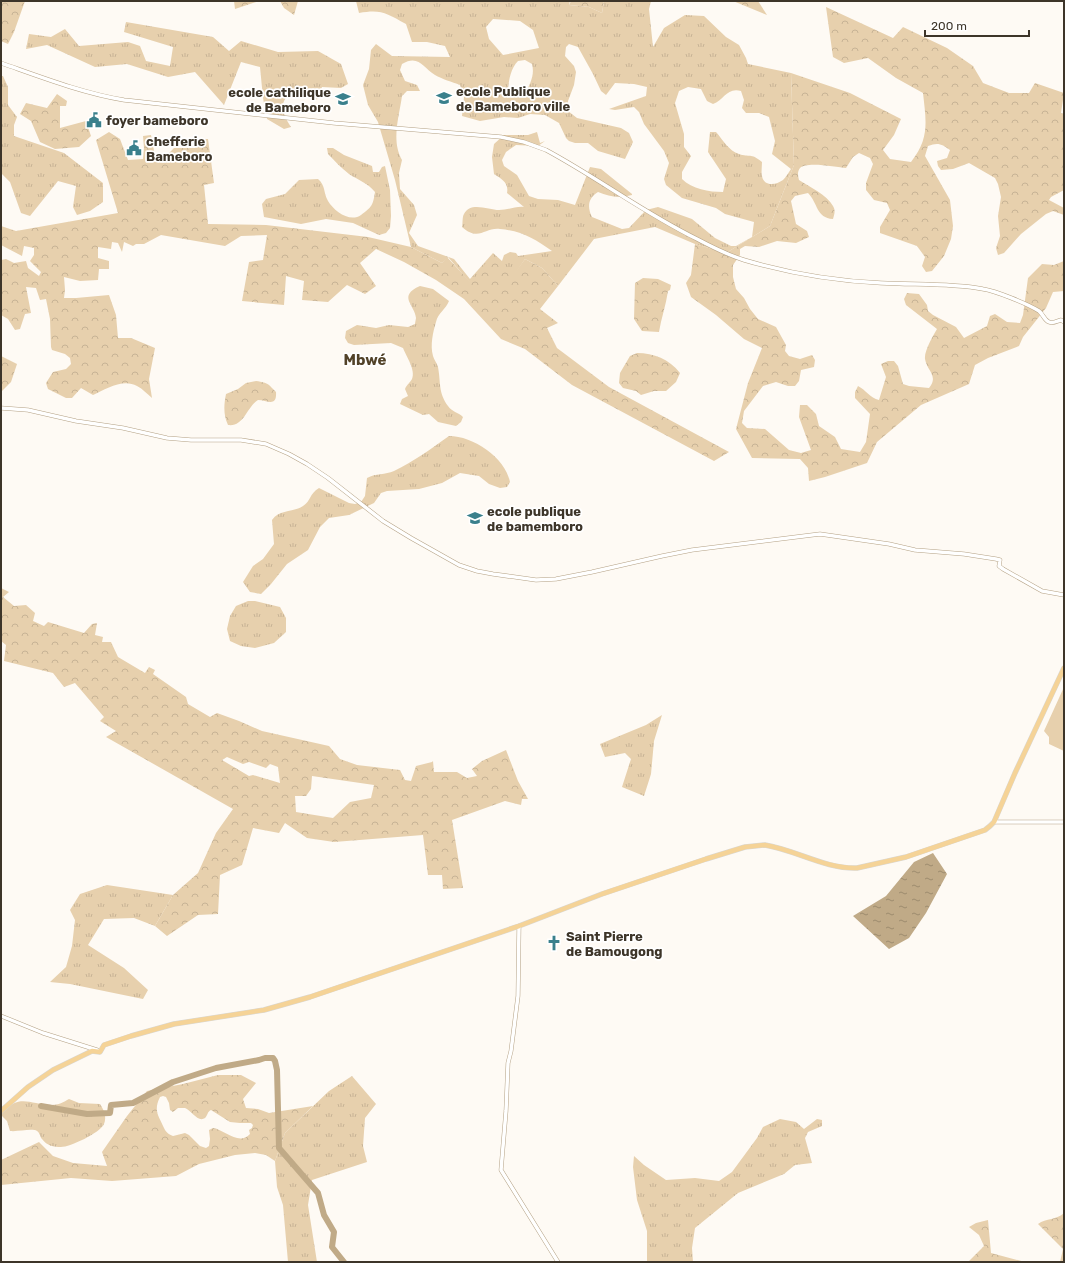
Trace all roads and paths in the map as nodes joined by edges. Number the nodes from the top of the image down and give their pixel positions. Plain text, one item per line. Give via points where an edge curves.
1 (1, 63) edge
2 (1064, 322) edge
3 (1, 408) edge
4 (1064, 596) edge
5 (1064, 668) edge
6 (994, 822) junction
7 (1064, 822) edge
8 (519, 926) junction
9 (1, 1016) edge
10 (100, 1052) junction
11 (1, 1111) edge
12 (558, 1262) edge

1 - 2 street via 70,86 124,100 517,140 550,152 663,222 743,260 834,279 986,289 1039,311 1049,322
3 - 4 street via 28,410 167,438 241,440 266,444 307,464 383,521 411,538 454,562 485,573 552,579 692,550 820,534 915,550 1000,560 1003,569 1042,591
5 - 6 main road
6 - 7 street
6 - 8 main road via 985,830 910,856 857,868 831,865 768,846 745,847 602,894
8 - 10 main road via 310,997 268,1009 156,1029 104,1045
8 - 12 street via 518,996 508,1063 501,1170
9 - 10 street
10 - 11 main road via 92,1051 54,1070 28,1087

